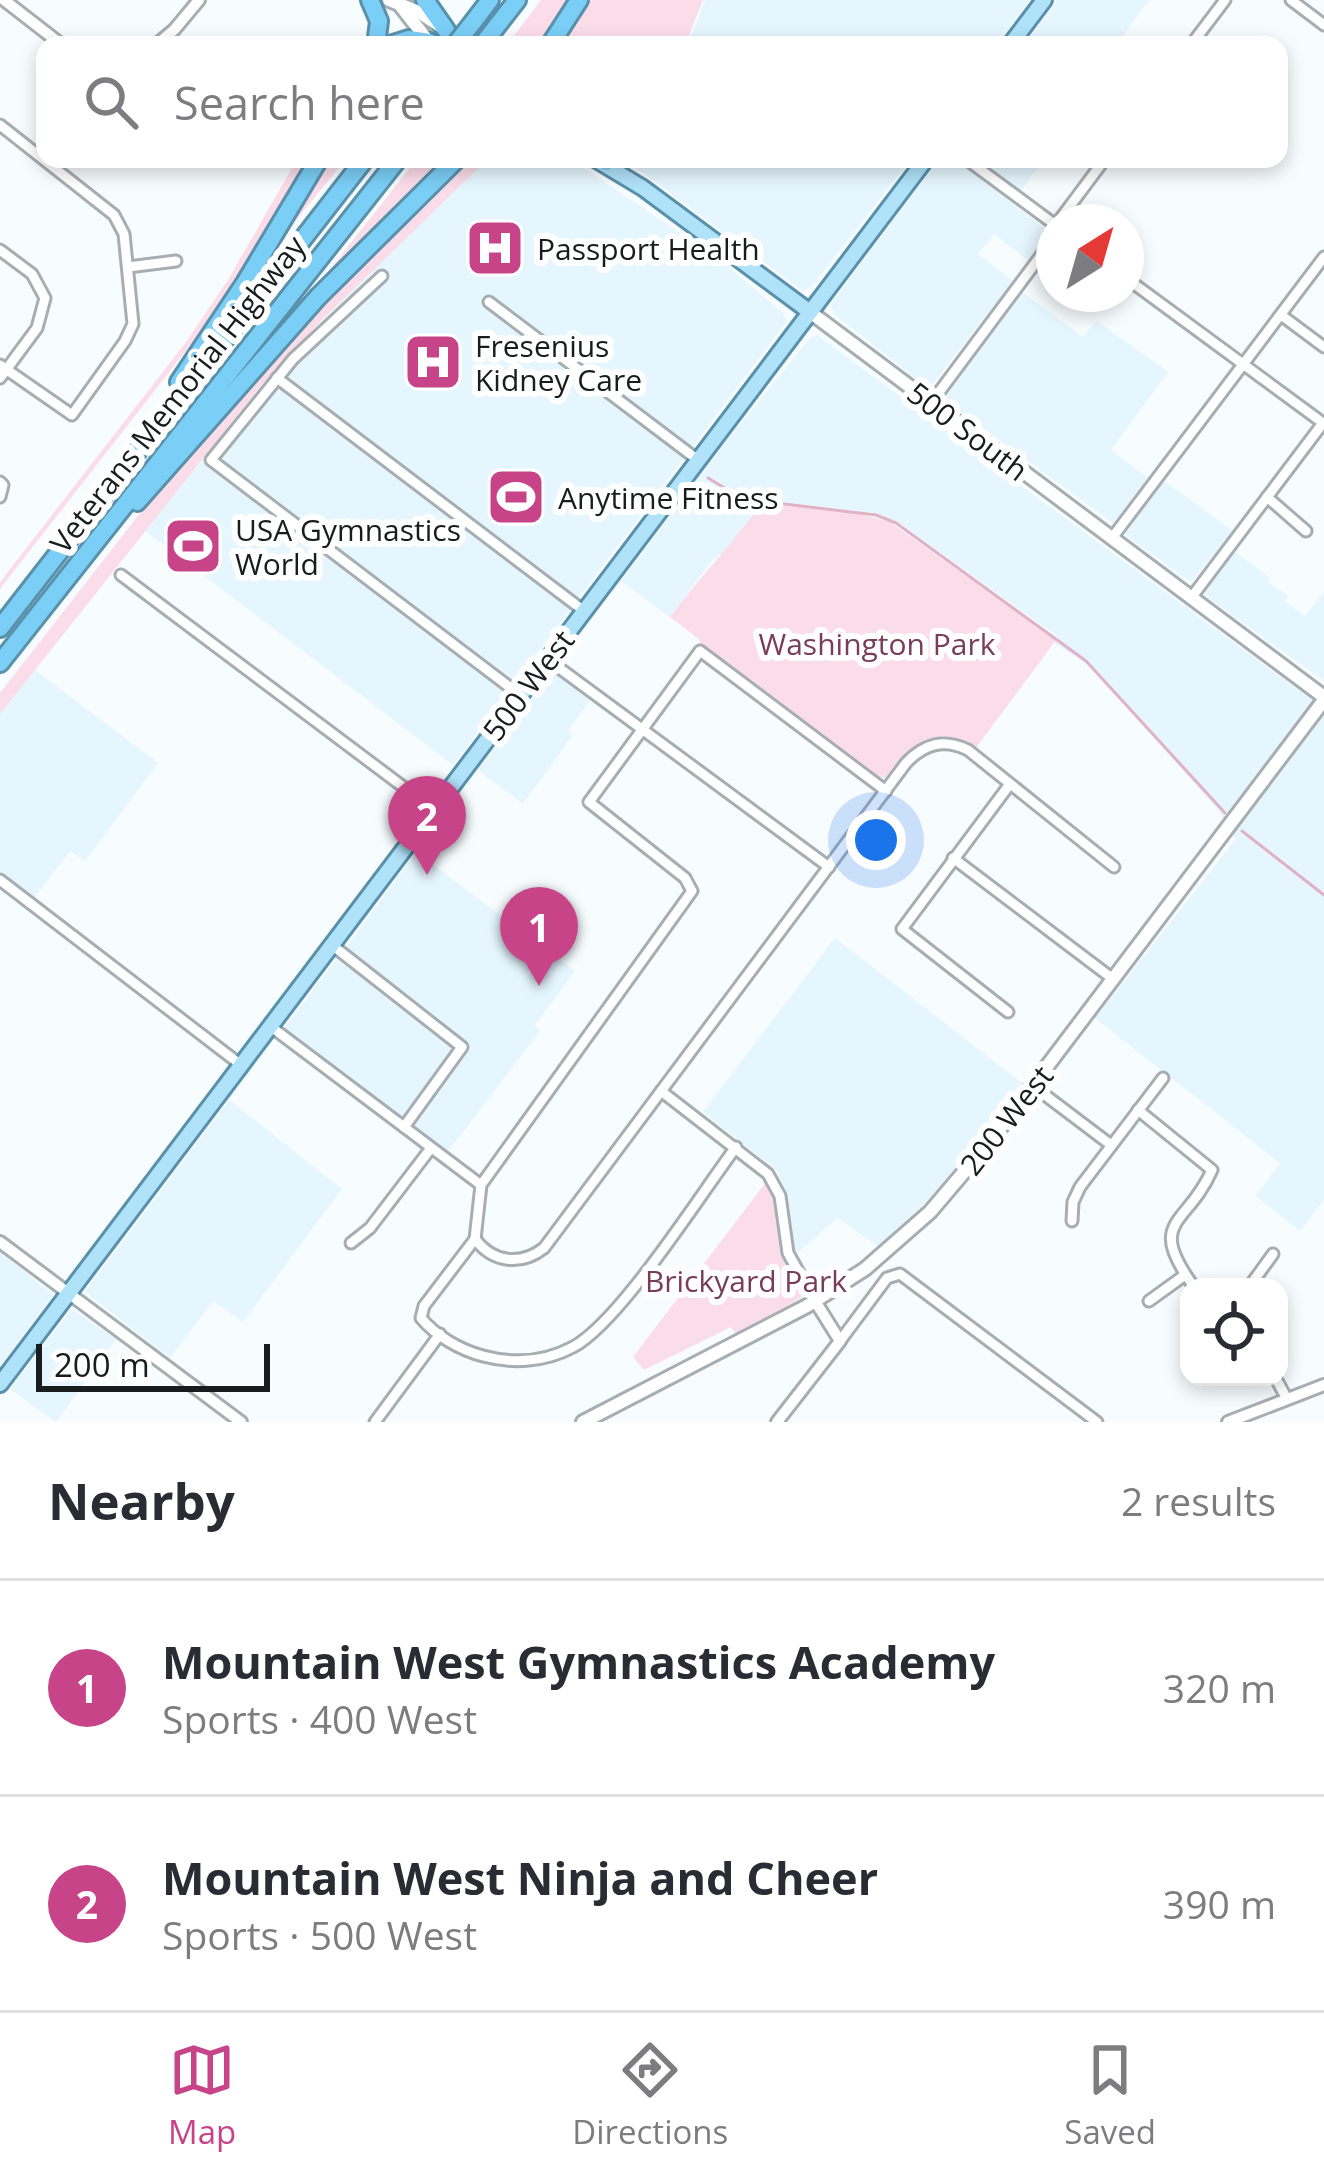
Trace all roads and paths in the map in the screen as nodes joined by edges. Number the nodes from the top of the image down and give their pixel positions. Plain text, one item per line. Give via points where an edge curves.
1 (4, 0) edge
2 (199, 0) edge
3 (370, 0) edge
4 (425, 0) edge
5 (490, 0) edge
6 (517, 0) edge
7 (579, 0) edge
8 (1044, 0) edge
9 (1225, 0) edge
10 (1291, 0) edge
11 (395, 2) edge
12 (1324, 25) edge
13 (50, 36) edge
14 (167, 36) edge
15 (378, 36) edge
16 (436, 36) edge
17 (439, 36) edge
18 (448, 36) edge
19 (489, 36) edge
20 (557, 36) edge
21 (1017, 36) edge
22 (1198, 36) edge
23 (0, 125) edge
24 (36, 153) edge
25 (55, 168) edge
26 (314, 168) edge
27 (358, 168) edge
28 (391, 168) edge
29 (449, 168) edge
30 (614, 168) edge
31 (919, 168) edge
32 (979, 168) edge
33 (1098, 168) edge
34 (1071, 204) edge
35 (1036, 209) edge
36 (0, 250) edge
37 (1324, 257) edge
38 (176, 261) dead end
39 (1036, 262) edge
40 (128, 267) junction
41 (382, 276) dead end
42 (1144, 291) edge
43 (490, 302) dead end
44 (810, 312) junction
45 (1281, 315) junction
46 (1324, 346) edge
47 (1243, 364) junction
48 (2, 371) edge
49 (277, 378) junction
50 (931, 403) junction
51 (1323, 423) edge
52 (698, 460) junction
53 (106, 490) junction
54 (1267, 497) junction
55 (1306, 531) dead end
56 (1112, 538) junction
57 (85, 554) junction
58 (121, 574) dead end
59 (1191, 598) junction
60 (584, 611) junction
61 (0, 628) edge
62 (548, 659) junction
63 (0, 663) edge
64 (520, 695) junction
65 (1324, 699) edge
66 (641, 728) junction
67 (1010, 784) junction
68 (886, 791) junction
69 (434, 810) junction
70 (953, 858) junction
71 (829, 867) junction
72 (1114, 868) dead end
73 (0, 880) edge
74 (332, 945) junction
75 (1113, 979) junction
76 (1008, 1012) dead end
77 (270, 1027) junction
78 (241, 1065) junction
79 (1162, 1078) dead end
80 (1033, 1086) junction
81 (661, 1090) junction
82 (1138, 1111) junction
83 (404, 1127) junction
84 (1112, 1145) junction
85 (736, 1147) junction
86 (431, 1148) junction
87 (481, 1185) junction
88 (1072, 1221) dead end
89 (475, 1239) junction
90 (0, 1242) edge
91 (351, 1243) dead end
92 (1273, 1254) dead end
93 (1185, 1275) junction
94 (1187, 1278) edge
95 (1256, 1278) edge
96 (68, 1293) junction
97 (815, 1301) junction
98 (1149, 1301) dead end
99 (440, 1334) junction
100 (840, 1341) junction
101 (0, 1384) edge
102 (1324, 1385) edge
103 (1280, 1386) edge
104 (1287, 1400) junction
105 (241, 1422) edge
106 (375, 1422) edge
107 (583, 1422) edge
108 (778, 1422) edge
109 (1097, 1422) edge
110 (1228, 1422) edge

1 - 13 street
2 - 14 street
3 - 15 highway
4 - 17 highway
5 - 18 highway, bridge
6 - 19 highway
7 - 20 highway
8 - 21 main road
9 - 22 street
10 - 12 street
11 - 16 main road
23 - 24 street
25 - 40 street via 114,214
26 - 53 highway
27 - 53 highway, Veterans Memorial Highway
28 - 57 highway, Veterans Memorial Highway
29 - 57 highway via 318,297
30 - 44 main road, 500 South
31 - 44 main road, 500 West
32 - 35 street
33 - 34 street
36 - 48 street via 32,274 45,298 37,328
37 - 45 street
38 - 40 street
39 - 50 street
40 - 48 street via 133,324 72,415
41 - 49 street
42 - 47 street
43 - 52 street
44 - 50 main road, 500 South
44 - 52 main road, 500 West
45 - 46 street
45 - 47 street
47 - 51 street
47 - 56 street
49 - 60 street
49 - 64 street via 211,460
50 - 56 main road, 500 South
51 - 54 street
52 - 60 main road, 500 West
53 - 61 highway, Veterans Memorial Highway
54 - 55 street
54 - 59 street
56 - 59 main road, 500 South
57 - 63 highway, Veterans Memorial Highway
58 - 69 street
59 - 65 main road, 500 South
60 - 62 main road, 500 West
62 - 64 main road, 500 West
62 - 66 street
64 - 69 main road, 500 West
65 - 75 main road, 200 West
66 - 68 street via 700,651
66 - 71 street
66 - 87 street via 589,802 694,887
67 - 68 street via 968,750 941,743 912,757
67 - 70 street
67 - 72 street
68 - 71 street
69 - 74 main road, 500 West
70 - 75 street
70 - 76 street via 902,929
71 - 81 street
73 - 78 street
74 - 77 main road, 500 West
74 - 83 street via 462,1046
75 - 80 main road, 200 West
77 - 78 main road, 500 West
77 - 83 street
78 - 96 main road, 500 West
79 - 82 street
80 - 84 street
80 - 97 main road, 200 West via 930,1212
81 - 85 street
81 - 89 street via 540,1252 506,1260
82 - 84 street
82 - 93 street via 1213,1170 1176,1222 1171,1246
83 - 86 street
84 - 88 street via 1076,1194
85 - 97 street via 774,1181 788,1253
85 - 99 street via 608,1318 572,1347 509,1361 474,1354
86 - 87 street
86 - 91 street
87 - 89 street
89 - 99 street via 420,1315
90 - 96 street
92 - 95 street
93 - 94 street
93 - 98 street
96 - 101 main road, 500 West
96 - 105 street
97 - 100 street
97 - 107 main road, 200 West
99 - 106 street
100 - 108 street
100 - 109 street via 896,1274
102 - 104 street
103 - 104 street
104 - 110 street

